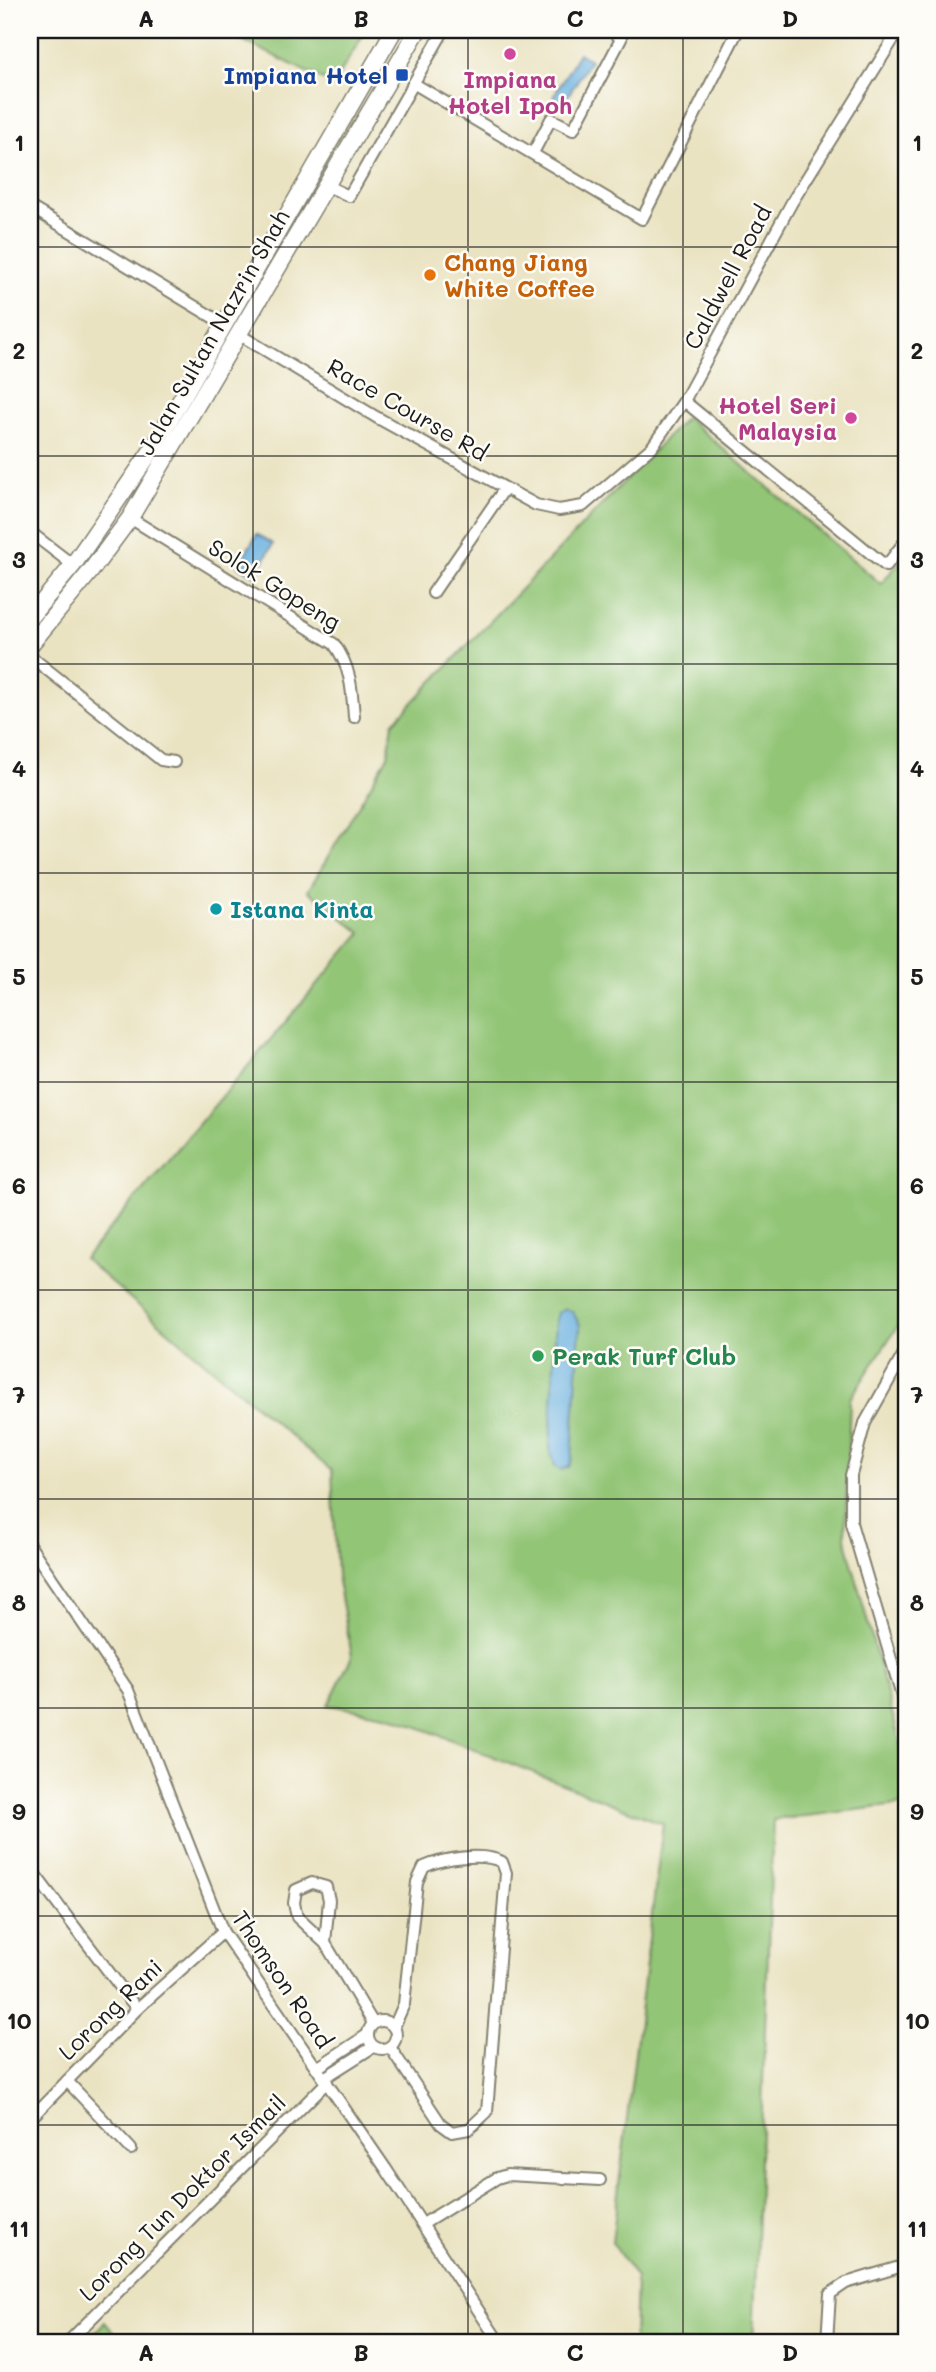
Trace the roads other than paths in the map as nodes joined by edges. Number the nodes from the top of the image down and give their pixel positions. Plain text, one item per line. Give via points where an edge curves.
1 (394, 30) edge
2 (418, 30) edge
3 (444, 30) edge
4 (612, 30) edge
5 (738, 30) edge
6 (899, 30) edge
7 (413, 83) junction
8 (533, 153) junction
9 (325, 185) junction
10 (30, 208) edge
11 (224, 324) junction
12 (240, 335) junction
13 (684, 401) junction
14 (505, 488) junction
15 (559, 510) joint
16 (130, 518) junction
17 (30, 532) edge
18 (906, 540) edge
19 (73, 565) junction
20 (433, 593) dead end
21 (30, 617) edge
22 (30, 645) edge
23 (30, 656) edge
24 (354, 717) dead end
25 (174, 762) dead end
26 (906, 1350) edge
27 (30, 1546) edge
28 (906, 1710) edge
29 (30, 1868) edge
30 (223, 1931) junction
31 (325, 1943) junction
32 (137, 2010) junction
33 (373, 2024) junction
34 (394, 2027) junction
35 (367, 2035) junction
36 (373, 2047) junction
37 (390, 2047) junction
38 (323, 2076) junction
39 (67, 2081) junction
40 (30, 2119) edge
41 (131, 2149) dead end
42 (600, 2180) dead end
43 (423, 2224) junction
44 (906, 2265) edge
45 (68, 2342) edge
46 (499, 2342) edge
47 (827, 2342) edge

1 - 11 highway, Jalan Sultan Nazrin Shah
2 - 9 highway, Jalan Sultan Nazrin Shah
3 - 7 street
4 - 8 street via 621,39 573,130 551,119
5 - 8 street via 642,219
6 - 13 street, Caldwell Road via 792,202
7 - 8 street
7 - 9 street via 349,195
9 - 12 highway, Jalan Sultan Nazrin Shah
10 - 11 street
11 - 19 highway, Jalan Sultan Nazrin Shah via 152,450
12 - 14 street, Race Course Rd
12 - 16 highway, Jalan Sultan Nazrin Shah
13 - 15 street, Caldwell Road via 652,447 607,488 583,506
13 - 18 street via 886,566
14 - 15 street, Race Course Rd via 536,505
14 - 20 street
16 - 22 highway, Jalan Sultan Nazrin Shah
16 - 24 street, Solok Gopeng via 334,644 352,682
17 - 19 street
19 - 21 highway, Jalan Sultan Nazrin Shah
23 - 25 street via 161,760
26 - 28 street via 864,1423 851,1475 851,1523
27 - 30 street, Thomson Road via 128,1689
29 - 32 street
30 - 32 street, Lorong Rani
30 - 38 street, Thomson Road
31 - 31 street via 298,1917 294,1903 296,1890 312,1883 326,1887 330,1900
31 - 33 street
32 - 39 street, Lorong Rani
33 - 34 street via 386,2021
33 - 35 street
34 - 37 street via 396,2040
34 - 37 street via 404,2004 418,1882 424,1867 436,1861 493,1857 502,1862 506,1873 487,2112 469,2129 452,2132 441,2124
35 - 36 street
35 - 38 street
36 - 37 street
36 - 38 street
38 - 43 street, Thomson Road
38 - 45 street, Lorong Tun Doktor Ismail
39 - 40 street, Lorong Rani
39 - 41 street
42 - 43 street via 508,2175
43 - 46 street, Thomson Road
44 - 47 street via 846,2283 830,2294

